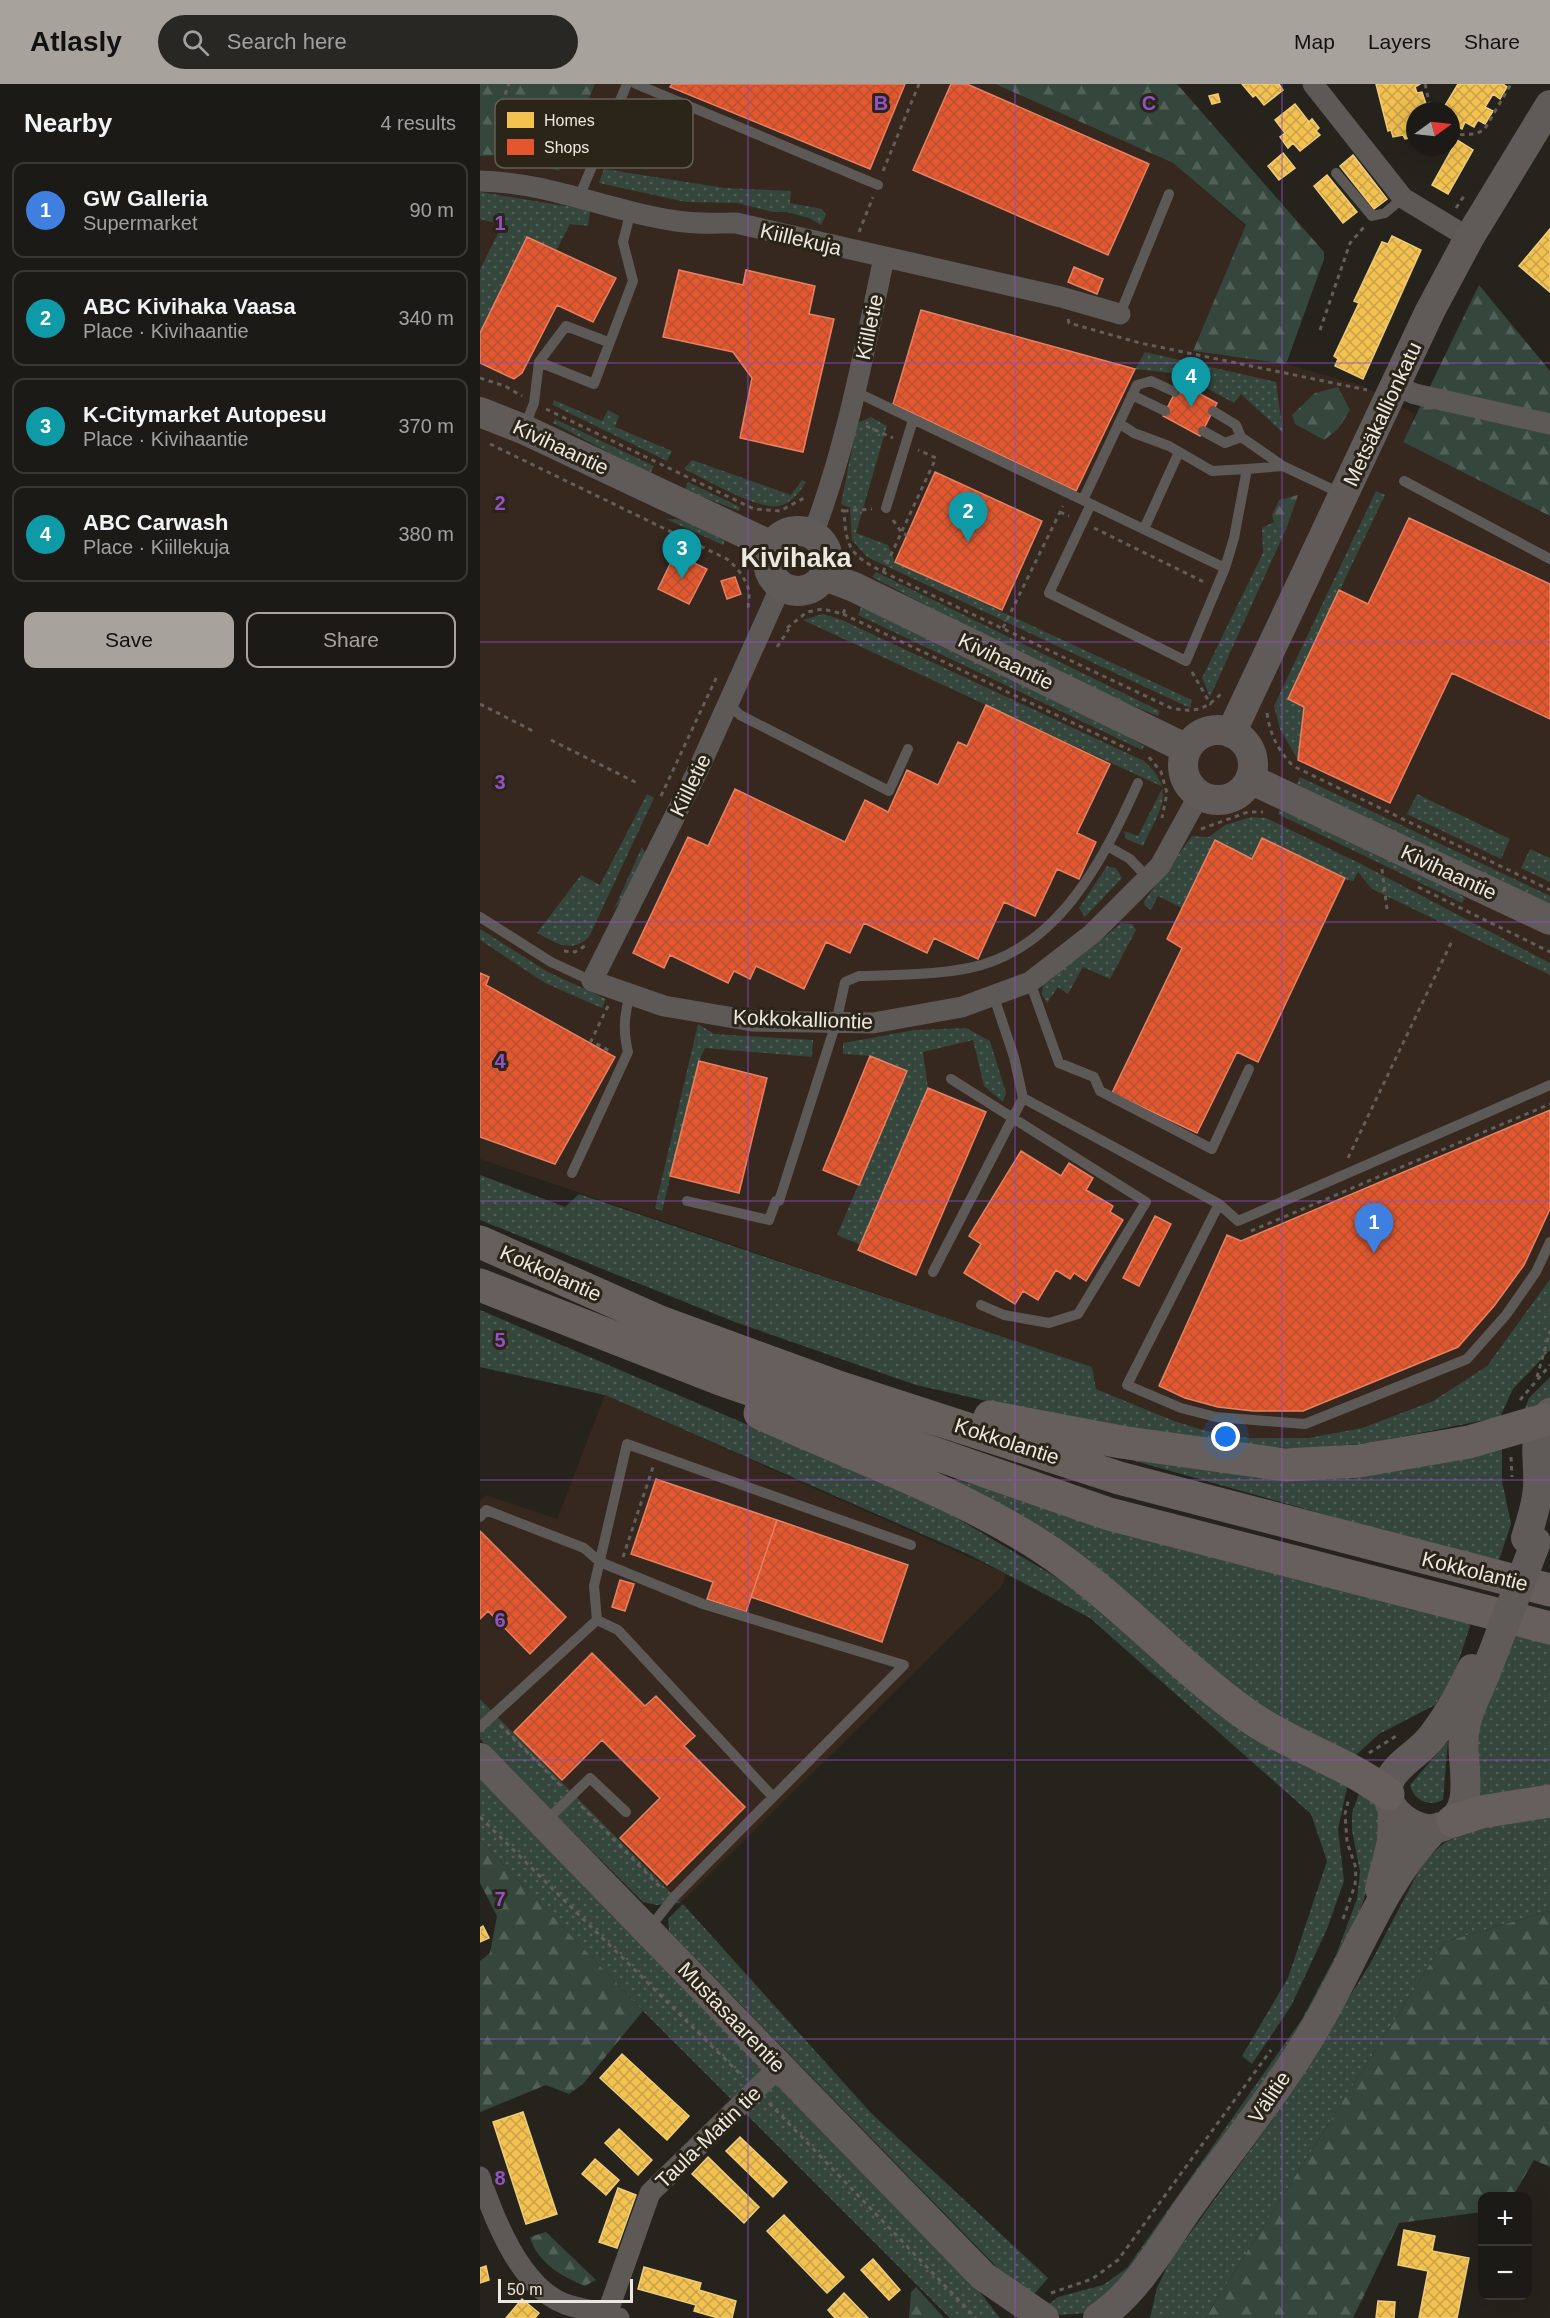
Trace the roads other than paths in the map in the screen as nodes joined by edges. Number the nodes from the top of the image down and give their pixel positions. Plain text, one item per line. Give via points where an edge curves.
1 (627, 84) edge
2 (636, 84) edge
3 (1312, 84) edge
4 (621, 99) edge
5 (672, 99) edge
6 (1550, 105) edge
7 (693, 108) edge
8 (591, 168) edge
9 (1335, 173) dead end
10 (480, 181) edge
11 (878, 185) road end
12 (1169, 194) dead end
13 (579, 197) junction
14 (1403, 198) junction
15 (631, 210) junction
16 (1469, 238) junction
17 (884, 258) junction
18 (1120, 314) joint
19 (608, 342) junction
20 (539, 362) junction
21 (1381, 388) junction
22 (856, 392) junction
23 (1175, 392) dead end
24 (1132, 395) junction
25 (1165, 411) dead end
26 (1213, 411) dead end
27 (480, 412) edge
28 (529, 416) junction
29 (913, 420) junction
30 (1120, 424) junction
31 (1550, 424) edge
32 (1203, 431) dead end
33 (1241, 437) junction
34 (1179, 452) junction
35 (1282, 466) junction
36 (1247, 469) junction
37 (1404, 481) dead end
38 (1343, 495) junction
39 (1087, 502) junction
40 (886, 508) dead end
41 (1144, 529) junction
42 (813, 534) junction
43 (772, 546) junction
44 (1550, 559) edge
45 (1225, 567) junction
46 (825, 576) junction
47 (781, 586) junction
48 (729, 704) junction
49 (1231, 733) junction
50 (1187, 749) junction
51 (908, 750) dead end
52 (1251, 779) junction
53 (1138, 783) dead end
54 (1199, 795) junction
55 (1109, 847) junction
56 (1148, 878) junction
57 (480, 917) edge
58 (1550, 920) edge
59 (592, 981) junction
60 (1030, 982) junction
61 (622, 993) junction
62 (994, 997) junction
63 (836, 1023) junction
64 (1249, 1069) dead end
65 (951, 1079) dead end
66 (1550, 1085) edge
67 (1023, 1098) junction
68 (1012, 1119) junction
69 (572, 1173) dead end
70 (687, 1201) dead end
71 (1220, 1204) junction
72 (480, 1242) edge
73 (1550, 1242) edge
74 (933, 1272) dead end
75 (480, 1285) edge
76 (981, 1305) dead end
77 (720, 1379) junction
78 (838, 1387) junction
79 (1547, 1416) edge
80 (480, 1517) edge
81 (1537, 1533) edge
82 (911, 1545) dead end
83 (600, 1562) junction
84 (1550, 1590) edge
85 (597, 1620) junction
86 (1550, 1628) edge
87 (1479, 1672) junction
88 (480, 1726) edge
89 (480, 1758) edge
90 (772, 1796) junction
91 (1550, 1801) edge
92 (1391, 1802) junction
93 (626, 1812) dead end
94 (543, 1823) junction
95 (1443, 1826) junction
96 (1372, 1919) junction
97 (647, 1930) junction
98 (780, 2067) junction
99 (480, 2177) edge
100 (1149, 2264) junction
101 (1028, 2315) edge
102 (613, 2316) edge
103 (1098, 2318) edge
104 (1133, 2318) edge

1 - 4 lane
2 - 5 lane
3 - 14 street
6 - 16 main road, Metsäkallionkatu
7 - 11 lane
8 - 13 lane
9 - 14 lane via 1372,216 1385,213
10 - 13 street, Kiillekuja
12 - 18 lane
13 - 15 street, Kiillekuja
14 - 16 street
15 - 17 street, Kiillekuja via 684,222 736,223
15 - 19 lane via 623,242 633,281
16 - 21 main road, Metsäkallionkatu
17 - 18 street, Kiillekuja
17 - 22 street, Kiilletie
19 - 20 lane via 566,326
19 - 20 lane via 594,384
20 - 28 lane
21 - 31 street
21 - 38 main road, Metsäkallionkatu
22 - 29 lane
22 - 42 street, Kiilletie
23 - 24 lane via 1150,381 1137,385
24 - 25 lane
24 - 30 lane
26 - 33 lane via 1236,425
27 - 28 main road, Kivihaantie
28 - 43 main road, Kivihaantie
29 - 39 lane
29 - 40 lane
30 - 34 lane via 1134,434
30 - 39 lane
32 - 33 lane via 1225,443
33 - 35 lane
34 - 36 lane via 1212,471
34 - 41 lane
35 - 36 lane
35 - 38 lane
36 - 45 lane
37 - 44 lane
38 - 49 main road, Metsäkallionkatu
39 - 41 lane
39 - 45 lane via 1082,523 1048,593 1186,661
41 - 45 lane
42 - 43 main road via 785,533
42 - 46 main road via 826,548
43 - 47 main road via 768,554 770,572
46 - 47 main road via 819,584 800,591
46 - 50 main road, Kivihaantie via 1148,745
47 - 48 street, Kiilletie
48 - 51 lane via 740,715 889,791
48 - 59 street, Kiilletie
49 - 50 main road via 1211,731
49 - 52 main road via 1248,747 1253,768
50 - 54 main road via 1183,770
52 - 54 main road via 1229,798 1211,800
52 - 58 main road, Kivihaantie
53 - 55 lane
54 - 56 street, Kokkokalliontie via 1160,866
55 - 56 lane via 1130,859
55 - 63 lane via 1075,898 1036,935 1003,958 969,968 859,976 844,982
56 - 60 street, Kokkokalliontie via 1092,934
57 - 59 lane, Kokkokalliontie via 551,962
59 - 61 street, Kokkokalliontie
60 - 62 street, Kokkokalliontie
60 - 64 lane via 1059,1063 1094,1077 1100,1091 1212,1149
61 - 63 street, Kokkokalliontie via 664,1006 752,1021
61 - 69 lane via 628,1052
62 - 63 street, Kokkokalliontie via 873,1023
62 - 67 lane
63 - 70 lane via 779,1201 769,1220
65 - 68 lane
66 - 71 lane via 1238,1221
67 - 68 lane
67 - 71 lane
68 - 74 lane
68 - 76 lane via 1146,1202 1078,1314 1049,1323 1004,1315
71 - 73 lane via 1127,1385 1180,1408 1251,1422 1305,1424 1467,1359 1506,1315 1536,1272
72 - 78 highway, Kokkolantie via 660,1322
75 - 77 highway, Kokkolantie
77 - 86 highway, Kokkolantie via 1109,1514
77 - 92 highway via 746,1407 956,1500 1053,1554 1251,1718 1358,1773
78 - 79 highway via 1121,1442 1285,1465 1359,1461 1447,1446 1520,1429
78 - 84 highway, Kokkolantie via 1119,1478
79 - 81 main road via 1537,1435
80 - 83 lane via 486,1510 584,1548
81 - 87 main road
82 - 83 lane via 627,1444
83 - 85 lane via 594,1586
83 - 90 lane via 703,1604 904,1665
85 - 88 lane
85 - 90 lane via 618,1630
87 - 92 main road via 1418,1753 1394,1773 1389,1782
87 - 95 main road, Välitie via 1463,1736 1463,1805
89 - 94 main road, Mustasaarentie
90 - 97 lane
91 - 95 highway via 1481,1812
92 - 95 main road via 1410,1824
92 - 96 main road, Välitie via 1392,1842
93 - 94 lane via 590,1778
94 - 97 main road, Mustasaarentie
95 - 96 main road, Välitie via 1414,1852
96 - 100 main road, Välitie via 1304,2049
97 - 98 main road, Mustasaarentie
98 - 101 main road, Mustasaarentie via 983,2276
98 - 102 street, Taula-Matin tie via 650,2193
99 - 102 street via 502,2232 532,2280 564,2303
100 - 103 main road, Välitie via 1130,2289
100 - 104 main road, Välitie

